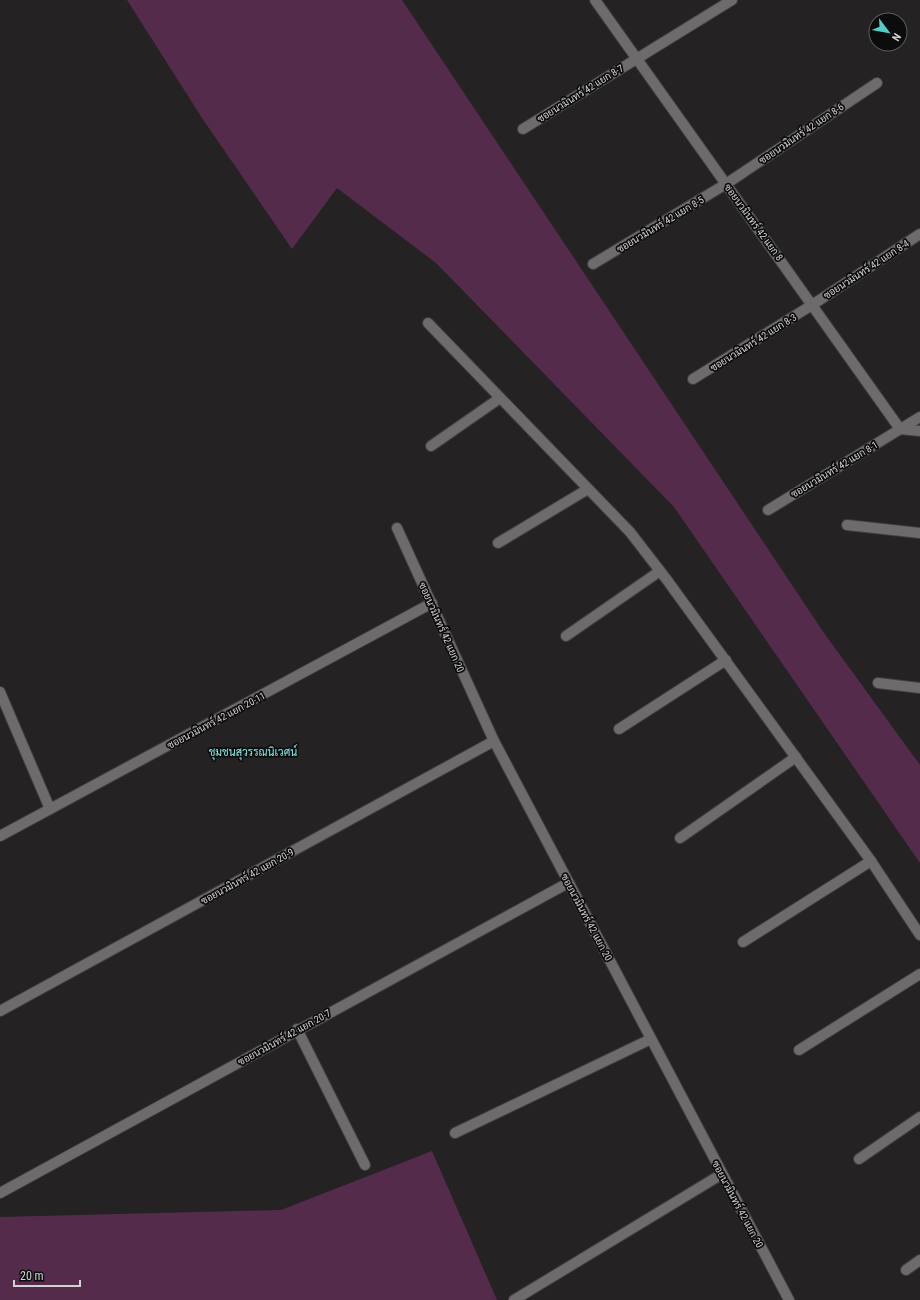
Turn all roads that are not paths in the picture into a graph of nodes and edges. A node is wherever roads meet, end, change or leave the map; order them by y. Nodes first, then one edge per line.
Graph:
1 (595, 0) edge
2 (732, 0) edge
3 (636, 58) junction
4 (876, 83) dead end
5 (523, 129) dead end
6 (726, 184) junction
7 (920, 234) edge
8 (593, 264) dead end
9 (812, 305) junction
10 (428, 323) dead end
11 (693, 379) dead end
12 (500, 398) junction
13 (920, 416) edge
14 (900, 429) junction
15 (920, 431) edge
16 (431, 446) dead end
17 (588, 489) junction
18 (768, 510) dead end
19 (847, 525) dead end
20 (397, 528) dead end
21 (920, 533) edge
22 (498, 543) dead end
23 (660, 571) junction
24 (432, 603) junction
25 (566, 636) dead end
26 (726, 660) junction
27 (878, 683) dead end
28 (920, 688) edge
29 (0, 692) edge
30 (619, 729) dead end
31 (494, 741) junction
32 (796, 757) junction
33 (50, 809) junction
34 (0, 836) edge
35 (680, 838) dead end
36 (871, 861) junction
37 (568, 882) junction
38 (920, 935) edge
39 (743, 942) dead end
40 (920, 974) edge
41 (0, 1011) edge
42 (297, 1030) junction
43 (651, 1039) junction
44 (799, 1050) dead end
45 (920, 1117) edge
46 (455, 1133) dead end
47 (858, 1159) dead end
48 (365, 1165) dead end
49 (722, 1174) junction
50 (0, 1193) edge
51 (920, 1260) edge
52 (906, 1270) dead end
53 (514, 1300) edge
54 (789, 1300) edge

1 - 3 street, ซอยนวมินทร์ 42 แยก 8
2 - 3 street, ซอยนวมินทร์ 42 แยก 8-7
3 - 5 street, ซอยนวมินทร์ 42 แยก 8-7
3 - 6 street, ซอยนวมินทร์ 42 แยก 8
4 - 6 street, ซอยนวมินทร์ 42 แยก 8-6
6 - 8 street, ซอยนวมินทร์ 42 แยก 8-5
6 - 9 street, ซอยนวมินทร์ 42 แยก 8
7 - 9 street, ซอยนวมินทร์ 42 แยก 8-4
9 - 11 street, ซอยนวมินทร์ 42 แยก 8-3
9 - 14 street, ซอยนวมินทร์ 42 แยก 8
10 - 12 street
12 - 16 street
12 - 17 street
13 - 14 street, ซอยนวมินทร์ 42 แยก 8-1
14 - 15 street
14 - 18 street, ซอยนวมินทร์ 42 แยก 8-1
17 - 22 street
17 - 23 street
19 - 21 street
20 - 24 street, ซอยนวมินทร์ 42 แยก 20
23 - 25 street
23 - 26 street
24 - 31 street, ซอยนวมินทร์ 42 แยก 20
24 - 33 street, ซอยนวมินทร์ 42 แยก 20-11
26 - 30 street
26 - 32 street
27 - 28 street
29 - 33 street
31 - 37 street, ซอยนวมินทร์ 42 แยก 20
31 - 41 street, ซอยนวมินทร์ 42 แยก 20-9
32 - 35 street
32 - 36 street
33 - 34 street, ซอยนวมินทร์ 42 แยก 20-11
36 - 38 street
36 - 39 street
37 - 42 street, ซอยนวมินทร์ 42 แยก 20-7
37 - 43 street, ซอยนวมินทร์ 42 แยก 20
40 - 44 street
42 - 48 street
42 - 50 street, ซอยนวมินทร์ 42 แยก 20-7
43 - 46 street
43 - 49 street, ซอยนวมินทร์ 42 แยก 20
45 - 47 street
49 - 53 street
49 - 54 street, ซอยนวมินทร์ 42 แยก 20
51 - 52 street

